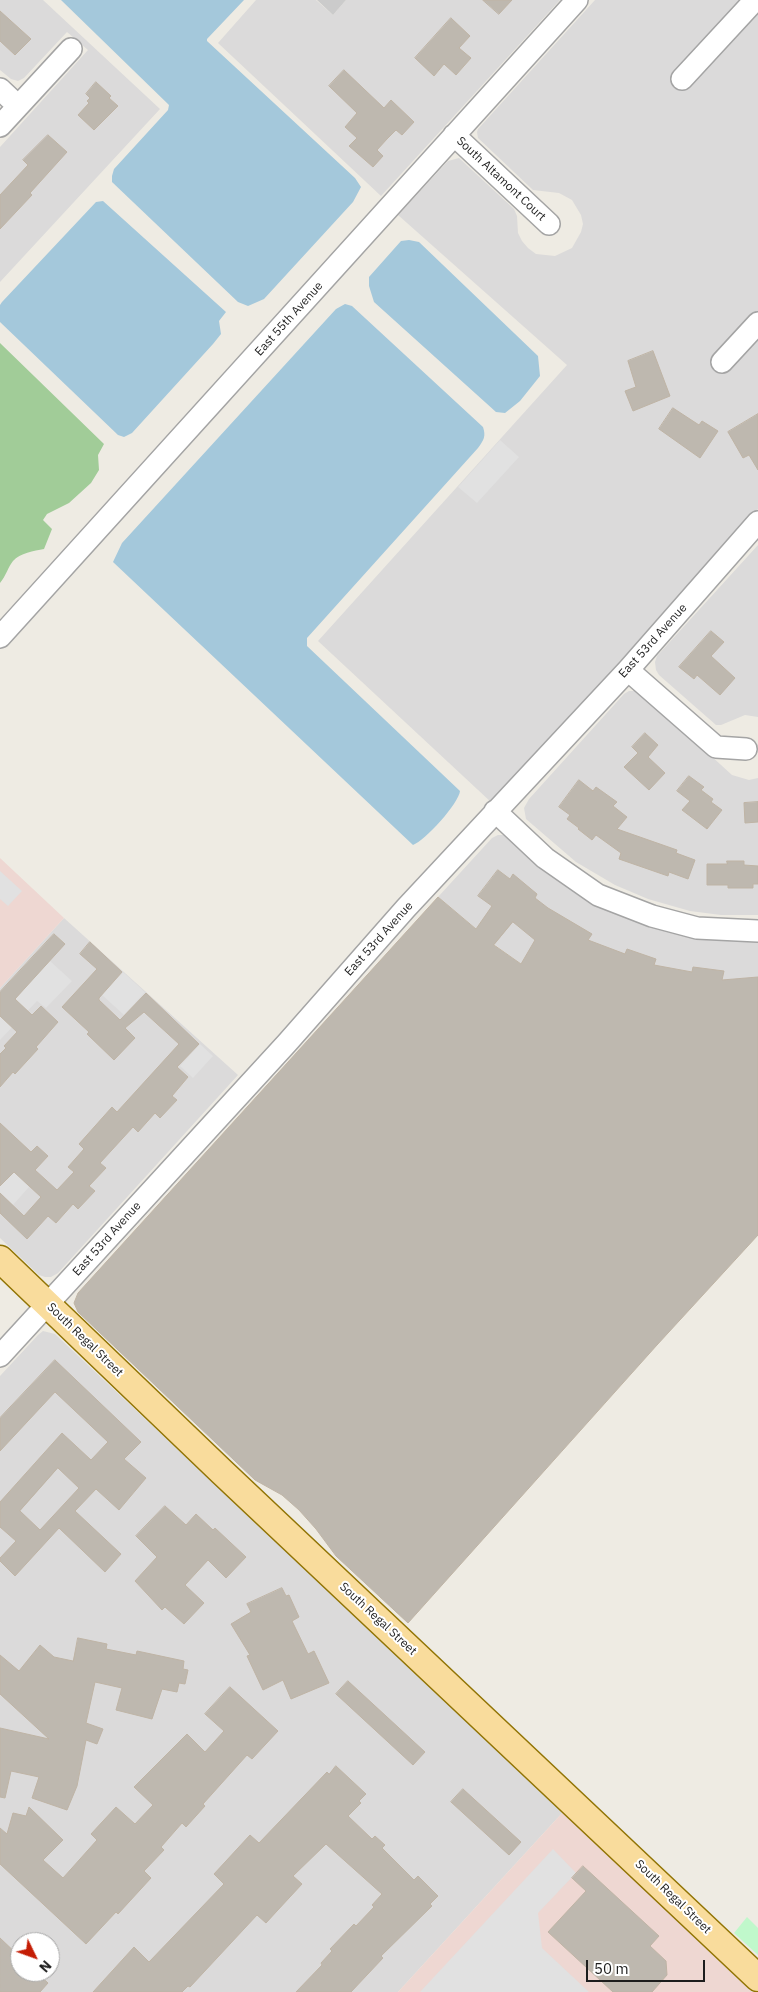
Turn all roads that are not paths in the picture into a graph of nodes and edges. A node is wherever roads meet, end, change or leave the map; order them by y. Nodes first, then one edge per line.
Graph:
1 (577, 0) edge
2 (755, 0) edge
3 (71, 49) dead end
4 (682, 79) dead end
5 (0, 89) edge
6 (18, 106) junction
7 (0, 126) edge
8 (454, 135) junction
9 (549, 224) dead end
10 (758, 323) edge
11 (722, 362) dead end
12 (758, 522) edge
13 (0, 637) edge
14 (628, 670) junction
15 (746, 749) dead end
16 (495, 811) junction
17 (758, 931) edge
18 (0, 1259) edge
19 (48, 1304) junction
20 (0, 1356) edge
21 (758, 1978) edge

1 - 8 street, East 55th Avenue
2 - 4 street
3 - 6 street
5 - 6 street
6 - 7 street
8 - 9 street, South Altamont Court
8 - 13 street, East 55th Avenue
10 - 11 street
12 - 14 street, East 53rd Avenue
14 - 15 street
14 - 16 street, East 53rd Avenue
16 - 17 street
16 - 19 street, East 53rd Avenue
18 - 19 main road, South Regal Street
19 - 20 street, East 53rd Avenue
19 - 21 main road, South Regal Street

